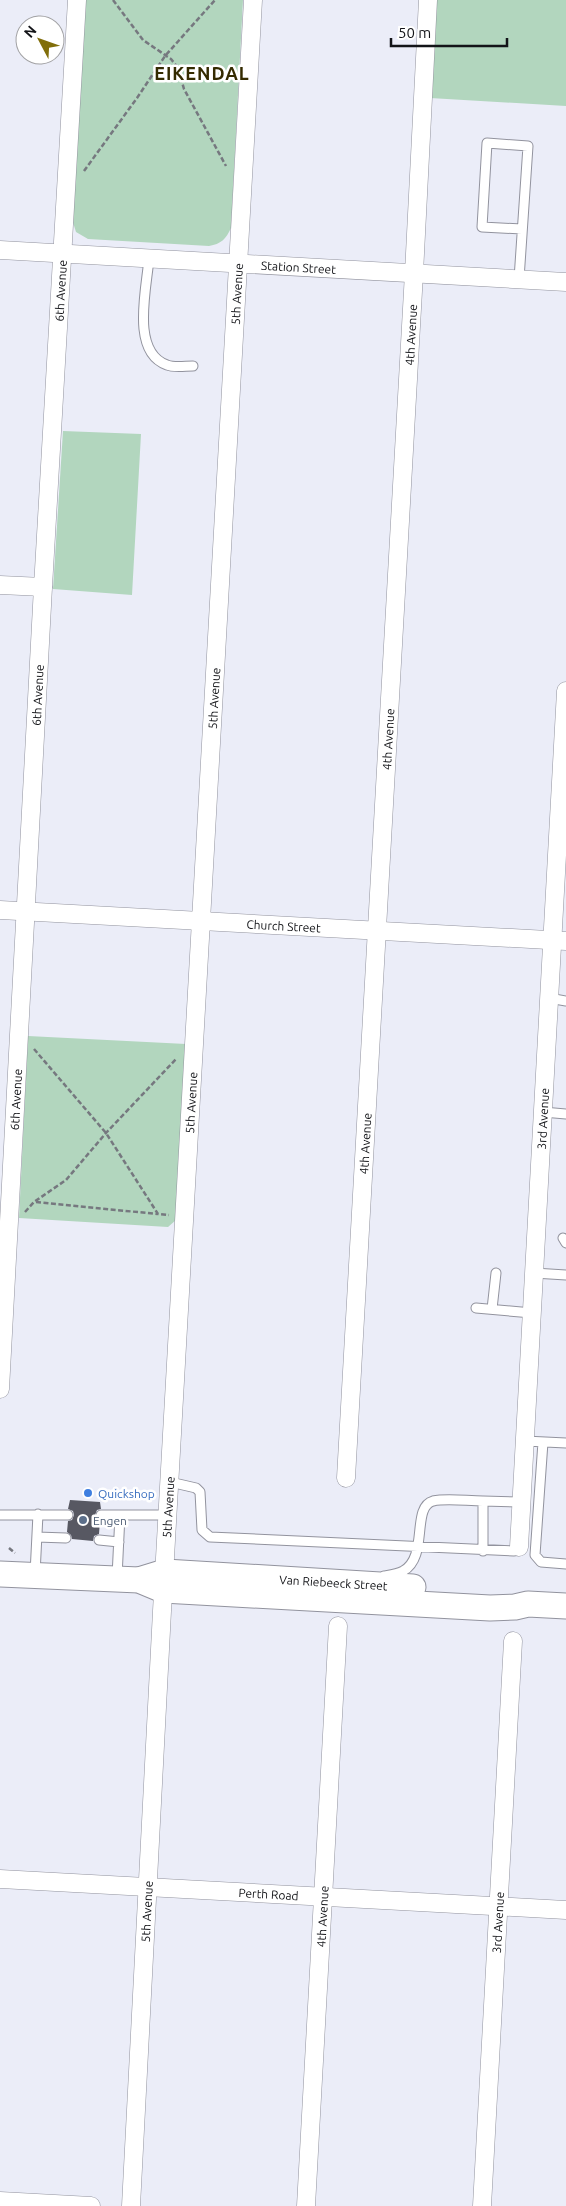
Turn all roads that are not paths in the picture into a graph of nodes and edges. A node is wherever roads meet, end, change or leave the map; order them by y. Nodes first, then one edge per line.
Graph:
1 (77, 0) edge
2 (253, 0) edge
3 (428, 0) edge
4 (522, 229) junction
5 (0, 250) edge
6 (63, 254) junction
7 (149, 258) junction
8 (237, 264) junction
9 (414, 273) junction
10 (519, 279) junction
11 (566, 282) edge
12 (194, 366) dead end
13 (0, 585) edge
14 (42, 587) junction
15 (566, 691) edge
16 (0, 910) edge
17 (26, 912) junction
18 (202, 920) junction
19 (377, 930) junction
20 (559, 941) edge
21 (558, 999) edge
22 (543, 1112) junction
23 (566, 1114) edge
24 (4, 1232) edge
25 (496, 1273) dead end
26 (534, 1273) junction
27 (566, 1275) edge
28 (476, 1308) dead end
29 (492, 1309) junction
30 (532, 1312) junction
31 (0, 1389) edge
32 (525, 1441) junction
33 (543, 1442) junction
34 (566, 1443) edge
35 (346, 1478) dead end
36 (170, 1482) junction
37 (483, 1501) junction
38 (522, 1502) junction
39 (38, 1514) junction
40 (0, 1515) edge
41 (68, 1515) dead end
42 (101, 1515) dead end
43 (120, 1515) junction
44 (168, 1515) junction
45 (37, 1537) junction
46 (66, 1538) dead end
47 (99, 1540) dead end
48 (119, 1542) junction
49 (419, 1546) junction
50 (519, 1547) joint
51 (483, 1551) junction
52 (566, 1564) edge
53 (0, 1574) edge
54 (35, 1574) junction
55 (128, 1580) junction
56 (164, 1581) junction
57 (352, 1583) junction
58 (528, 1604) junction
59 (566, 1606) edge
60 (338, 1626) dead end
61 (513, 1640) dead end
62 (0, 1879) edge
63 (149, 1887) junction
64 (324, 1897) junction
65 (500, 1906) junction
66 (566, 1910) edge
67 (0, 2201) edge
68 (91, 2206) edge
69 (131, 2206) edge
70 (306, 2206) edge
71 (482, 2206) edge

1 - 6 street, 6th Avenue
2 - 8 street, 5th Avenue
3 - 9 street, 4th Avenue
4 - 4 lane
4 - 10 lane
5 - 6 street, Station Street
6 - 7 street, Station Street
6 - 14 street, 6th Avenue
7 - 8 street, Station Street
7 - 12 lane
8 - 9 street, Station Street
8 - 18 street, 5th Avenue
9 - 10 street, Station Street
9 - 19 street, 4th Avenue
10 - 11 street, Station Street
13 - 14 street
14 - 17 street, 6th Avenue
15 - 20 street, 3rd Avenue
16 - 17 street, Church Street
17 - 18 street, Church Street
17 - 24 street, 6th Avenue
18 - 19 street, Church Street
18 - 36 street, 5th Avenue
19 - 20 street, Church Street
19 - 35 street, 4th Avenue
20 - 21 street, 3rd Avenue
21 - 22 street, 3rd Avenue
22 - 23 lane
22 - 26 street, 3rd Avenue
24 - 31 street, 6th Avenue
25 - 29 lane
26 - 27 lane
26 - 30 street, 3rd Avenue
28 - 29 lane
29 - 30 lane
30 - 32 street, 3rd Avenue
32 - 33 lane
32 - 38 street, 3rd Avenue
33 - 34 lane
33 - 52 lane
36 - 44 street, 5th Avenue
36 - 49 lane
37 - 38 lane
37 - 49 lane
37 - 51 lane
38 - 50 street, 3rd Avenue
39 - 40 lane
39 - 41 lane
39 - 45 lane
42 - 43 lane
43 - 44 lane
43 - 48 lane
44 - 56 street, 5th Avenue
45 - 46 lane
45 - 54 lane
47 - 48 lane
48 - 55 lane
49 - 51 lane
49 - 57 lane
50 - 51 lane
53 - 54 main road, Van Riebeeck Street
54 - 55 main road, Van Riebeeck Street
55 - 56 main road, Van Riebeeck Street
56 - 57 main road, Van Riebeeck Street
56 - 58 main road, Van Riebeeck Street
56 - 63 street, 5th Avenue
57 - 58 main road, Van Riebeeck Street
58 - 59 main road, Van Riebeeck Street
60 - 64 street, 4th Avenue
61 - 65 street, 3rd Avenue
62 - 63 street, Perth Road
63 - 64 street, Perth Road
63 - 69 street, 5th Avenue
64 - 65 street, Perth Road
64 - 70 street, 4th Avenue
65 - 66 street, Perth Road
65 - 71 street, 3rd Avenue
67 - 68 street

